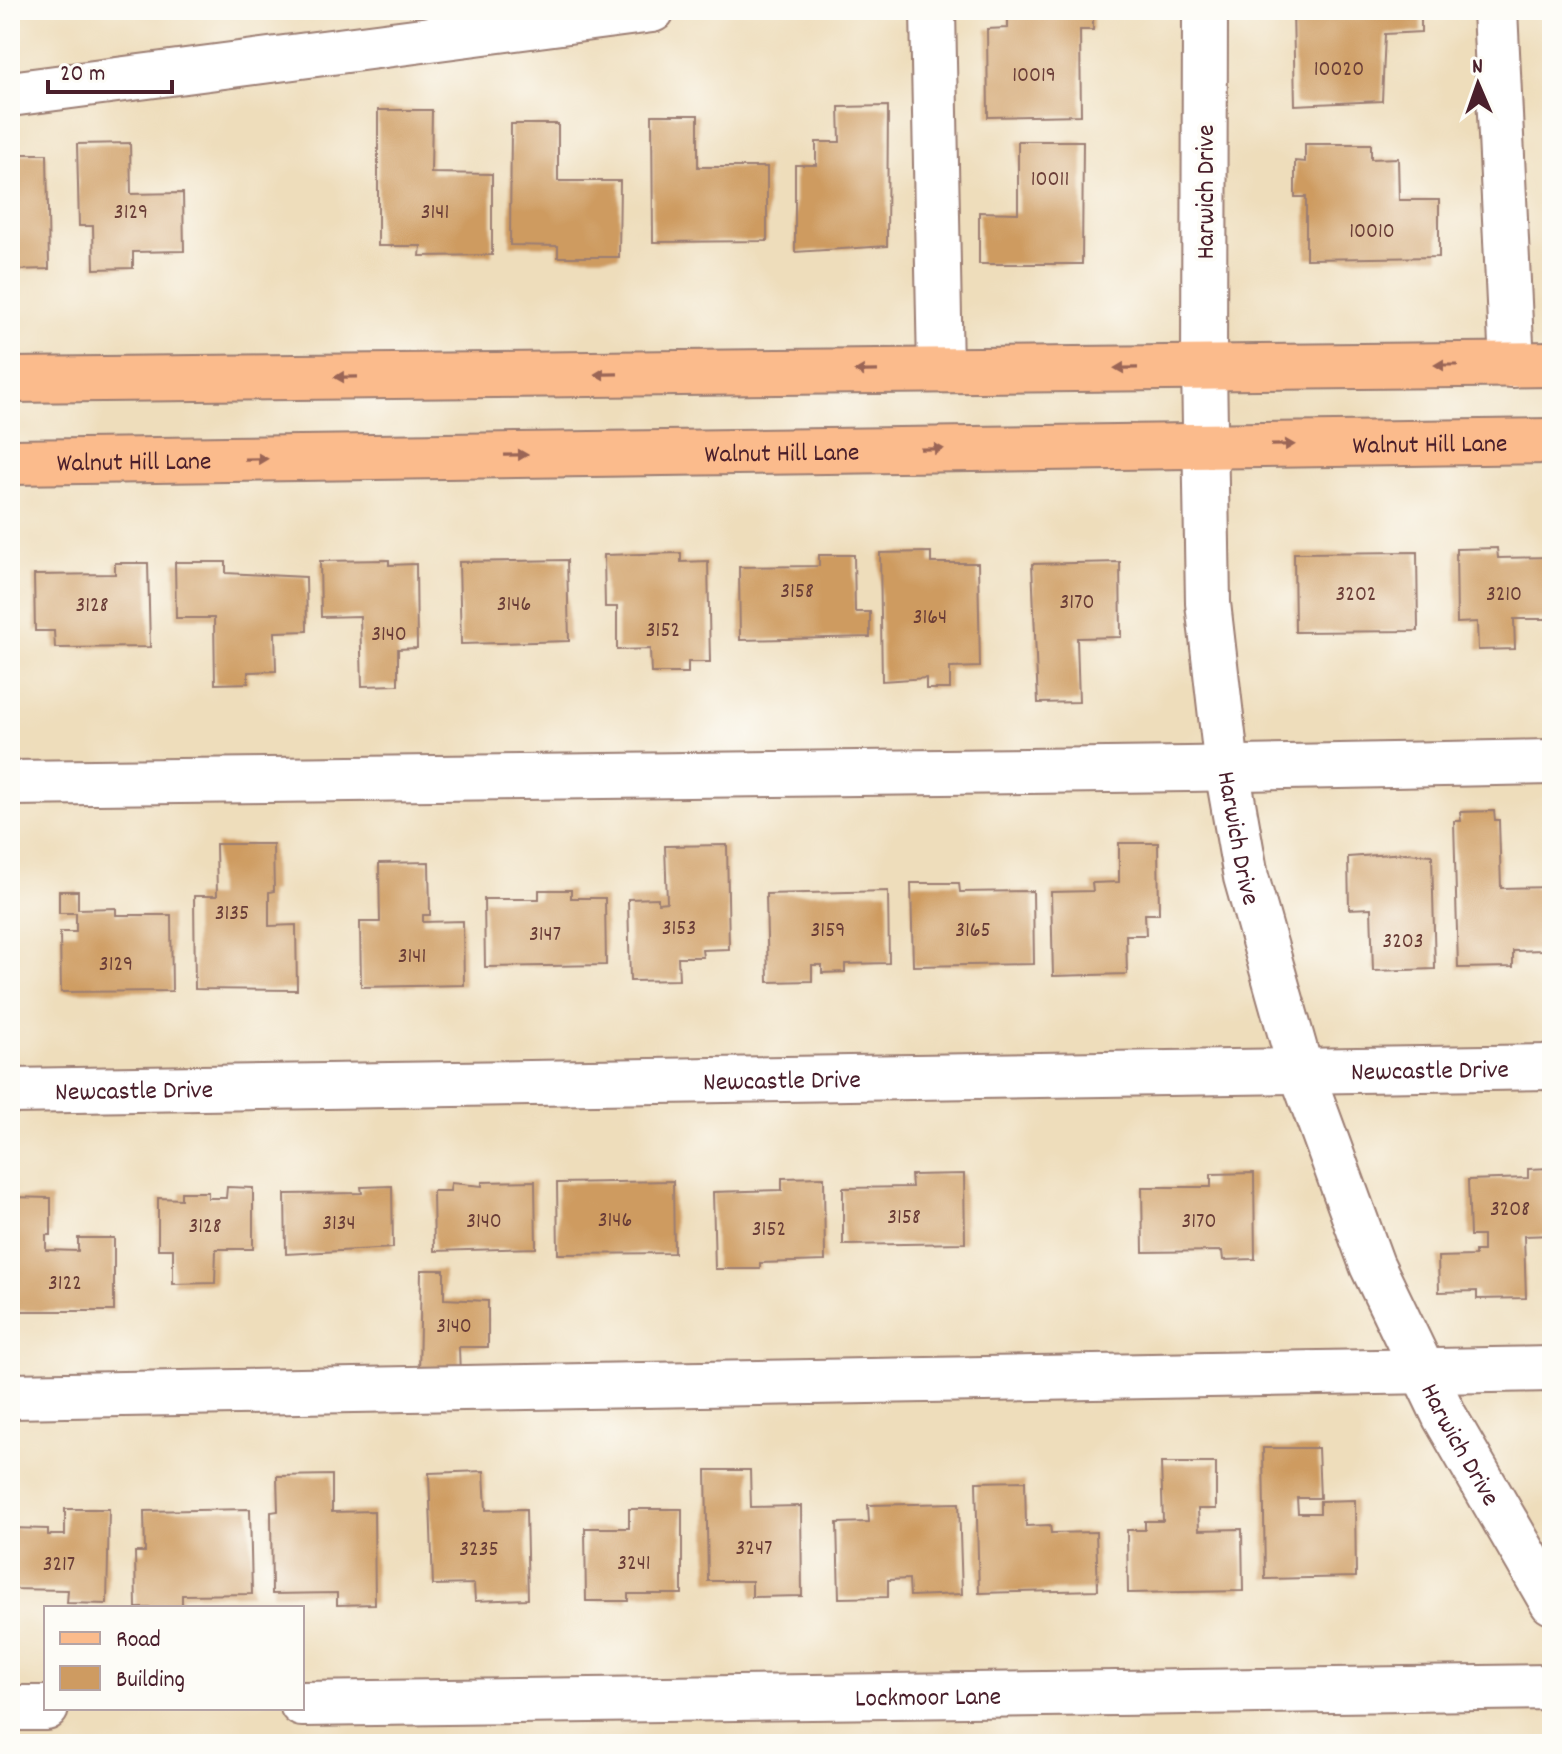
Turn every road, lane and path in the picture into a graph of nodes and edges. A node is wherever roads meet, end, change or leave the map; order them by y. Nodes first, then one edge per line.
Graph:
1 (652, 10) edge
2 (933, 10) edge
3 (1205, 10) edge
4 (1495, 10) edge
5 (10, 94) edge
6 (1532, 364) edge
7 (1204, 367) junction
8 (940, 370) junction
9 (10, 380) edge
10 (1552, 441) edge
11 (1205, 446) junction
12 (10, 462) edge
13 (1552, 762) edge
14 (1227, 769) junction
15 (10, 783) edge
16 (1552, 1067) edge
17 (1301, 1071) junction
18 (10, 1091) edge
19 (1552, 1369) edge
20 (1423, 1370) junction
21 (10, 1396) edge
22 (1552, 1602) edge
23 (1552, 1687) edge
24 (304, 1704) edge
25 (10, 1708) edge
26 (44, 1708) edge

1 - 5 street
2 - 8 street
3 - 7 street, Harwich Drive
4 - 6 street
6 -> 7 main road
7 -> 8 main road
7 - 11 street, Harwich Drive
8 -> 9 main road
11 -> 10 main road, Walnut Hill Lane
12 -> 11 main road, Walnut Hill Lane
11 - 14 street, Harwich Drive
13 - 14 street
14 - 15 street
14 - 17 street, Harwich Drive
16 - 17 street, Newcastle Drive
17 - 18 street, Newcastle Drive
17 - 20 street, Harwich Drive
19 - 20 street
20 - 21 street
20 - 22 street, Harwich Drive
23 - 24 street, Lockmoor Lane
25 - 26 street

